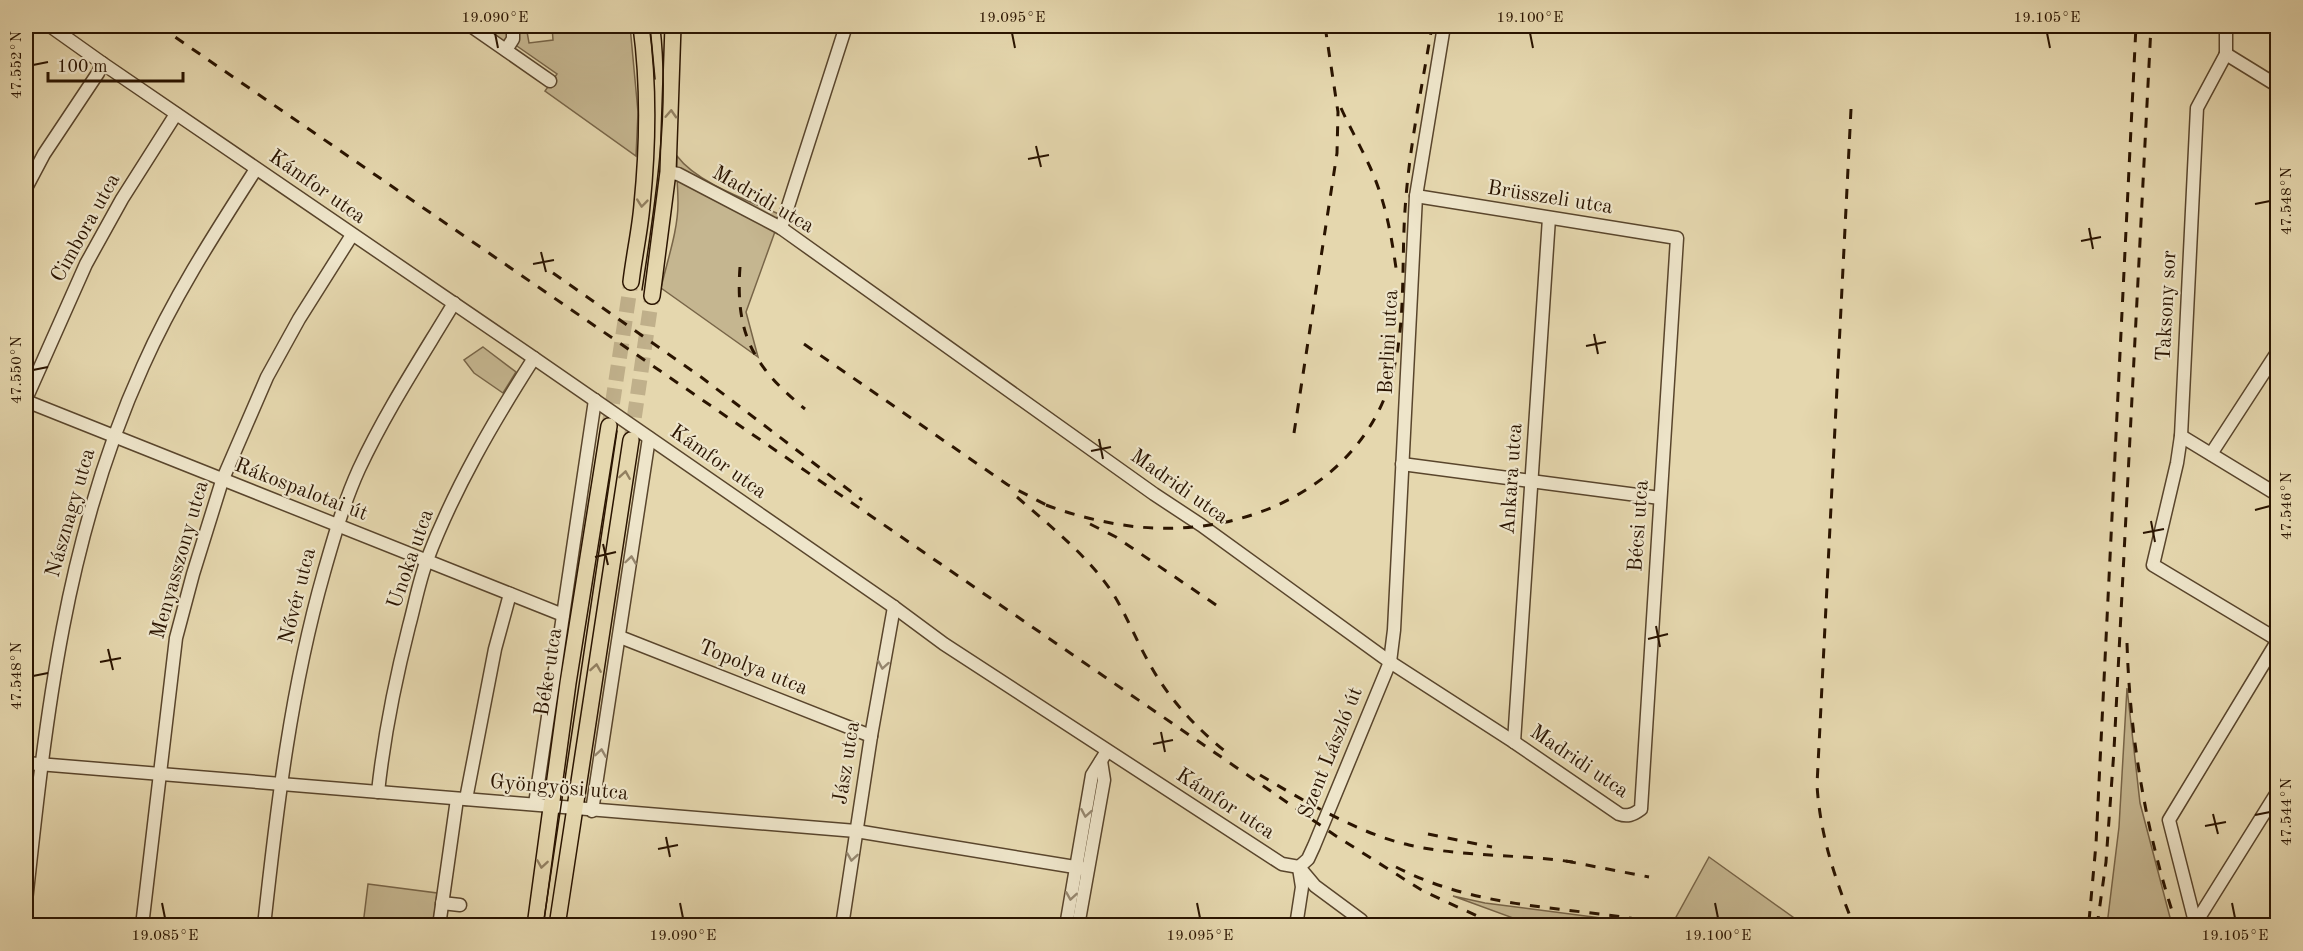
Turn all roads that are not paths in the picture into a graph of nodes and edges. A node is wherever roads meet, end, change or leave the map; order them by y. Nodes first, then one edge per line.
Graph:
1 (50, 26) edge
2 (471, 26) edge
3 (513, 26) edge
4 (641, 26) edge
5 (673, 26) edge
6 (846, 26) edge
7 (1444, 26) edge
8 (2226, 26) edge
9 (506, 50) junction
10 (2226, 54) junction
11 (102, 63) junction
12 (550, 81) dead end
13 (2277, 86) edge
14 (176, 114) junction
15 (256, 169) junction
16 (668, 172) junction
17 (26, 188) edge
18 (1416, 196) junction
19 (1550, 218) junction
20 (781, 228) junction
21 (352, 235) junction
22 (1677, 238) joint
23 (631, 282) tunnel mouth
24 (652, 296) tunnel mouth
25 (454, 303) junction
26 (2277, 351) edge
27 (534, 358) junction
28 (26, 400) edge
29 (595, 400) junction
30 (609, 426) tunnel mouth
31 (2181, 436) junction
32 (114, 437) junction
33 (649, 438) junction
34 (631, 440) tunnel mouth
35 (2211, 454) junction
36 (1402, 464) junction
37 (222, 481) junction
38 (1532, 481) junction
39 (2277, 495) edge
40 (1660, 498) junction
41 (337, 525) junction
42 (427, 561) junction
43 (510, 594) junction
44 (894, 607) junction
45 (563, 615) junction
46 (620, 637) junction
47 (2277, 640) edge
48 (1390, 662) junction
49 (871, 736) junction
50 (1514, 742) junction
51 (1104, 756) junction
52 (26, 764) edge
53 (41, 765) junction
54 (161, 774) junction
55 (280, 785) junction
56 (2277, 791) edge
57 (378, 792) junction
58 (461, 799) junction
59 (535, 804) junction
60 (551, 806) junction
61 (574, 809) junction
62 (592, 811) junction
63 (1636, 813) joint
64 (856, 831) junction
65 (1299, 867) junction
66 (1082, 868) junction
67 (26, 896) edge
68 (26, 901) edge
69 (442, 903) junction
70 (460, 905) dead end
71 (2196, 925) edge
72 (142, 926) edge
73 (264, 926) edge
74 (439, 926) edge
75 (535, 926) edge
76 (557, 926) edge
77 (842, 926) edge
78 (1066, 926) edge
79 (1078, 926) edge
80 (1296, 926) edge
81 (1364, 926) edge

1 - 11 street, Kámfor utca
2 - 9 street
3 - 9 street
4 -> 23 main road
16 -> 5 main road
6 - 20 street
7 - 18 street, Berlini utca
8 - 10 street
9 - 12 street
10 - 13 street
10 - 31 street, Taksony sor
11 - 14 street, Kámfor utca
11 - 17 street
14 - 15 street, Kámfor utca
14 - 28 street, Cimbora utca
15 - 21 street, Kámfor utca
15 - 32 street, Násznagy utca
16 - 20 street, Madridi utca
16 - 24 main road
18 - 19 street, Brüsszeli utca
18 - 36 street, Berlini utca
19 - 22 street, Brüsszeli utca
19 - 38 street, Ankara utca
20 - 48 street, Madridi utca
21 - 25 street, Kámfor utca
21 - 37 street, Menyasszony utca
22 - 40 street, Bécsi utca
25 - 27 street, Kámfor utca
25 - 41 street, Nővér utca
26 - 35 street
27 - 29 street, Kámfor utca
27 - 42 street, Unoka utca
28 - 32 street, Rákospalotai út
29 - 33 street, Kámfor utca
29 - 45 street, Béke utca
30 - 60 main road, Béke utca
31 - 35 street
31 - 47 street, Taksony sor
32 - 37 street, Rákospalotai út
32 - 53 street, Násznagy utca
33 - 44 street, Kámfor utca
46 -> 33 street
61 -> 34 main road
35 - 39 street
36 - 38 street
36 - 48 street, Berlini utca
37 - 41 street, Rákospalotai út
37 - 54 street, Menyasszony utca
38 - 40 street
38 - 50 street, Ankara utca
40 - 63 street, Bécsi utca
41 - 42 street, Rákospalotai út
41 - 55 street, Nővér utca
42 - 43 street, Rákospalotai út
42 - 57 street, Unoka utca
43 - 45 street, Rákospalotai út
43 - 58 street
44 -> 49 street, Jász utca
44 - 51 street, Kámfor utca
45 - 59 street, Béke utca
46 - 49 street, Topolya utca
62 -> 46 street
47 - 71 street
48 - 50 street, Madridi utca
48 - 65 street, Szent László út
49 - 64 street, Jász utca
50 - 63 street, Madridi utca
51 - 65 street, Kámfor utca
51 - 66 street
52 - 53 street, Gyöngyösi utca
53 - 54 street, Gyöngyösi utca
53 - 67 street, Násznagy utca
54 - 55 street, Gyöngyösi utca
54 - 72 street, Menyasszony utca
55 - 57 street, Gyöngyösi utca
55 - 73 street, Nővér utca
56 - 71 street
57 - 58 street, Gyöngyösi utca
58 - 59 street, Gyöngyösi utca
58 - 69 street
59 - 60 street, Gyöngyösi utca
60 - 61 street, Gyöngyösi utca
60 -> 75 main road, Béke utca
61 - 62 street, Gyöngyösi utca
61 - 76 main road
62 - 64 street, Gyöngyösi utca
64 - 66 street, Gyöngyösi utca
64 -> 77 street, Jász utca
65 - 80 street
65 - 81 street, Kámfor utca
66 -> 78 street
66 - 79 street
67 - 68 street, Násznagy utca
69 - 70 street
69 - 74 street

